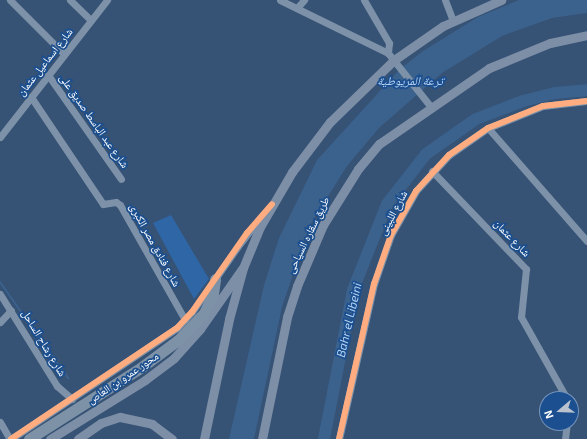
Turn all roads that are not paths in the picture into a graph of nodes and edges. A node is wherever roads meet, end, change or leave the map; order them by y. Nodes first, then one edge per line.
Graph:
1 (10, 0) edge
2 (70, 0) edge
3 (107, 0) edge
4 (280, 0) edge
5 (304, 0) edge
6 (364, 0) edge
7 (445, 0) edge
8 (501, 0) edge
9 (297, 8) junction
10 (91, 20) junction
11 (453, 21) junction
12 (587, 35) edge
13 (64, 54) junction
14 (394, 60) junction
15 (48, 75) junction
16 (31, 97) junction
17 (587, 101) edge
18 (429, 104) junction
19 (488, 128) junction
20 (0, 137) edge
21 (432, 171) junction
22 (121, 179) dead end
23 (272, 204) junction
24 (587, 242) edge
25 (243, 268) junction
26 (215, 279) junction
27 (0, 294) edge
28 (11, 310) junction
29 (185, 320) junction
30 (0, 322) edge
31 (563, 391) edge
32 (72, 399) junction
33 (0, 422) edge
34 (10, 439) edge
35 (29, 439) edge
36 (50, 439) edge
37 (78, 439) edge
38 (172, 439) edge
39 (204, 439) edge
40 (262, 439) edge
41 (339, 439) edge

1 - 13 street
2 - 10 street
3 - 10 street, شارع اسماعيل عثمان
4 - 9 street
5 - 9 street
6 - 14 street
7 - 11 street
8 - 11 main road
9 - 14 street
10 - 13 street, شارع اسماعيل عثمان
11 - 14 main road
12 - 18 main road, طريق سقاره السياحى
13 - 15 street, شارع اسماعيل عثمان
14 - 18 street
14 - 23 main road
15 - 16 street, شارع اسماعيل عثمان
15 - 22 street, شارع عبد الباسط صديق على
16 - 20 street, شارع اسماعيل عثمان
16 - 29 street, شارع فنادق مصر الكبرى
17 - 19 street, شارع اللبينى
18 - 40 main road, طريق سقاره السياحى
19 - 21 street, شارع اللبينى
19 - 24 street
21 - 31 street, شارع عثمان
21 - 41 street, شارع اللبينى
23 - 25 main road
23 - 26 street
25 - 36 main road, محور عمرو بن العاص
25 - 39 main road
26 - 29 street
26 - 35 highway
27 - 28 street, شارع رشاح الساحل
28 - 30 street
28 - 32 street, شارع رشاح الساحل
29 - 32 street
32 - 34 street
33 - 34 street
37 - 38 main road

